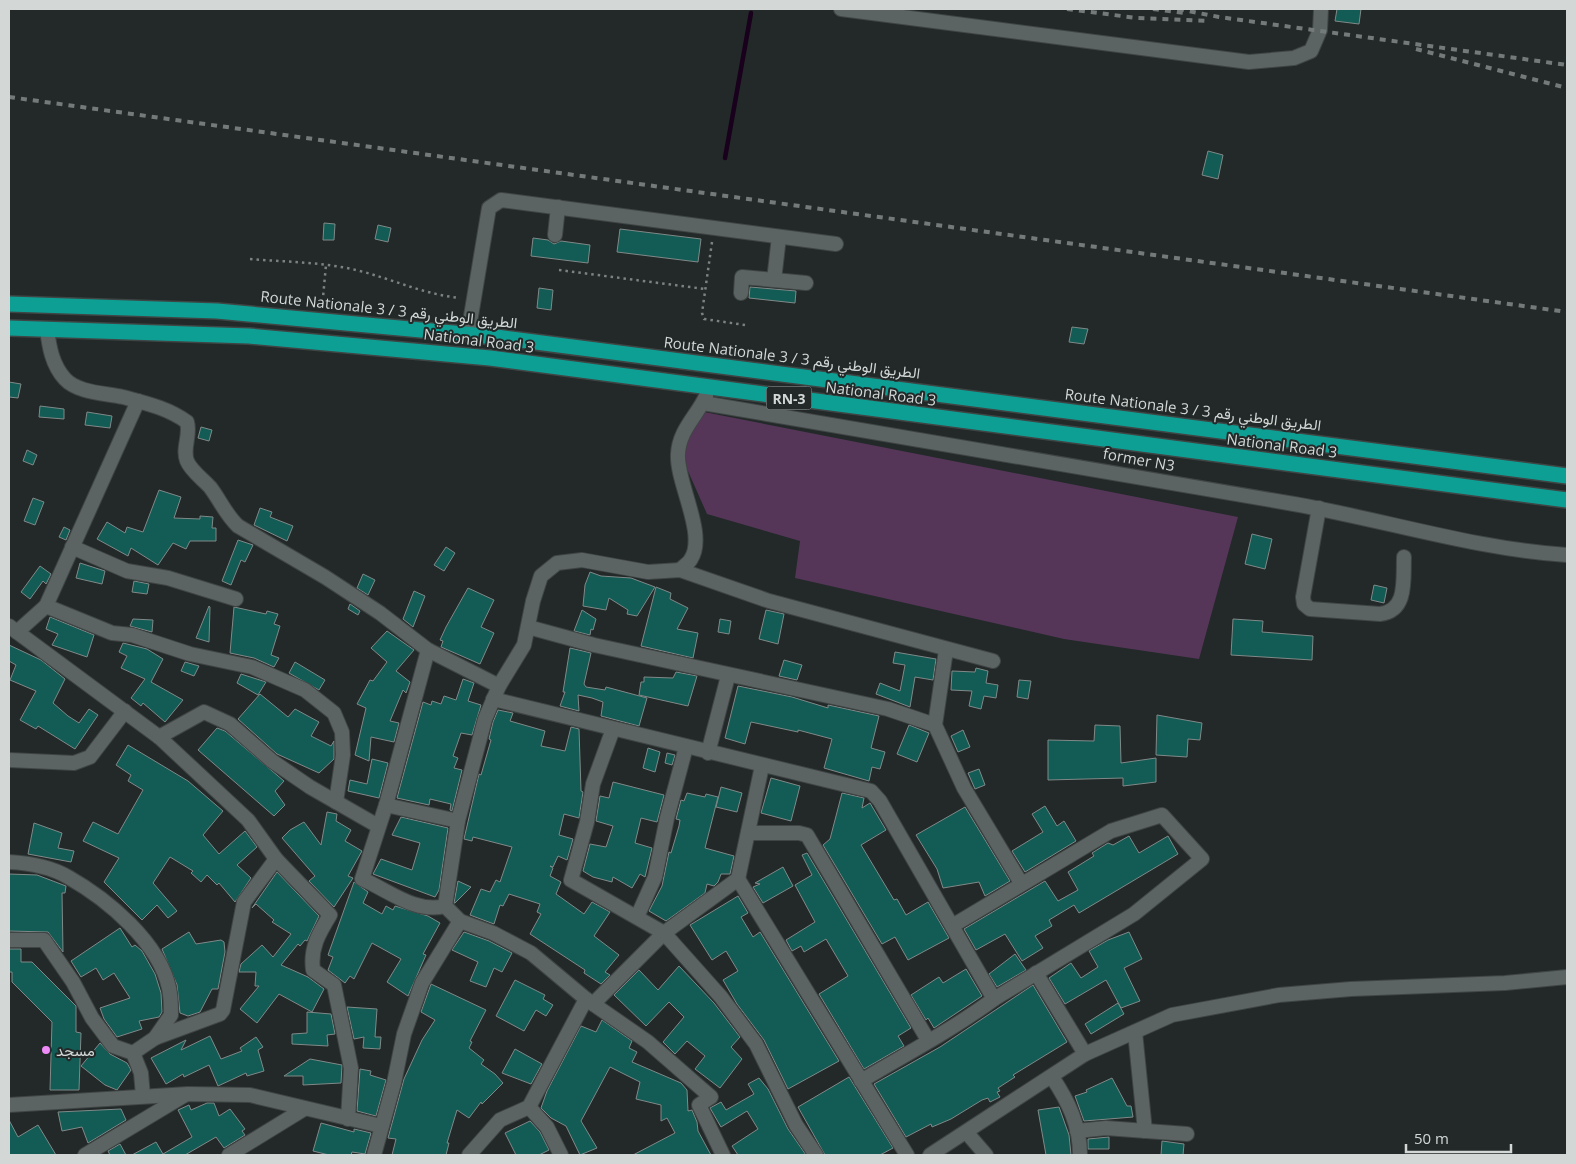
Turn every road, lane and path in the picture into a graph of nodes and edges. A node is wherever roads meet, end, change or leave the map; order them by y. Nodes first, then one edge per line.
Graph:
1 (841, 9) edge
2 (1321, 9) edge
3 (558, 207) junction
4 (555, 235) dead end
5 (779, 237) junction
6 (713, 238) dead end
7 (836, 244) dead end
8 (250, 259) dead end
9 (326, 264) junction
10 (559, 270) dead end
11 (774, 280) junction
12 (806, 284) dead end
13 (705, 290) junction
14 (741, 293) dead end
15 (474, 300) junction
16 (9, 304) edge
17 (321, 319) junction
18 (745, 325) dead end
19 (9, 328) edge
20 (47, 329) junction
21 (468, 334) junction
22 (798, 375) junction
23 (710, 388) junction
24 (794, 399) junction
25 (138, 401) junction
26 (703, 403) junction
27 (1567, 476) edge
28 (1567, 500) edge
29 (1319, 508) junction
30 (72, 547) junction
31 (1567, 555) edge
32 (1404, 557) dead end
33 (680, 570) junction
34 (236, 599) dead end
35 (46, 606) junction
36 (528, 627) junction
37 (13, 629) edge
38 (428, 650) junction
39 (946, 650) junction
40 (993, 661) dead end
41 (728, 676) junction
42 (496, 693) junction
43 (125, 710) junction
44 (935, 725) junction
45 (613, 729) junction
46 (159, 737) junction
47 (686, 747) junction
48 (708, 753) junction
49 (9, 760) edge
50 (762, 766) junction
51 (336, 802) junction
52 (386, 805) junction
53 (458, 821) junction
54 (378, 826) junction
55 (748, 833) junction
56 (276, 859) junction
57 (9, 862) edge
58 (738, 879) junction
59 (1021, 883) junction
60 (445, 906) junction
61 (637, 917) junction
62 (460, 921) junction
63 (952, 926) junction
64 (664, 933) junction
65 (9, 940) edge
66 (1036, 973) junction
67 (1567, 977) edge
68 (994, 999) junction
69 (589, 1002) junction
70 (1135, 1032) junction
71 (155, 1038) junction
72 (928, 1040) junction
73 (133, 1053) junction
74 (1085, 1054) junction
75 (1052, 1077) junction
76 (861, 1081) junction
77 (188, 1094) junction
78 (142, 1096) junction
79 (9, 1105) edge
80 (529, 1107) junction
81 (304, 1109) junction
82 (348, 1119) junction
83 (380, 1126) junction
84 (1077, 1131) junction
85 (1145, 1131) junction
86 (967, 1133) junction
87 (1188, 1134) dead end
88 (953, 1148) edge
89 (85, 1155) edge
90 (229, 1155) edge
91 (374, 1155) edge
92 (470, 1155) edge
93 (561, 1155) edge
94 (723, 1155) edge
95 (816, 1155) edge
96 (907, 1155) edge
97 (930, 1155) edge
98 (986, 1155) edge
99 (1080, 1155) edge

1 - 2 street
3 - 4 street
3 - 5 street
3 - 15 street
5 - 7 street
5 - 11 street
6 - 13 path
8 - 9 path
9 - 15 path
9 - 17 path
10 - 13 path
11 - 12 street
11 - 14 street
13 - 18 path
15 - 21 street
16 - 17 highway, Route Nationale 3 / الطريق الوطني رقم 3 / RN-3
17 - 21 highway, Route Nationale 3 / الطريق الوطني رقم 3 / RN-3
19 - 20 highway, National Road 3 / RN-3
20 - 23 highway, National Road 3 / RN-3
20 - 25 street
21 - 22 highway, Route Nationale 3 / الطريق الوطني رقم 3 / RN-3
22 - 24 highway
22 - 27 highway, Route Nationale 3 / الطريق الوطني رقم 3 / RN-3
23 - 24 highway, National Road 3 / RN-3
23 - 26 street
24 - 28 highway, National Road 3 / RN-3
25 - 30 street
25 - 38 street
26 - 29 street, former N3
26 - 33 street
29 - 31 street, former N3
29 - 32 street
30 - 34 street
30 - 35 street
33 - 36 street
33 - 39 street
35 - 37 street
35 - 51 street
36 - 41 street
36 - 42 street
37 - 43 street
38 - 42 street
38 - 52 street
39 - 40 street
39 - 44 street
41 - 44 street
41 - 48 street
42 - 45 street
42 - 53 street
43 - 46 street
43 - 49 street
44 - 59 street
45 - 47 street
45 - 61 street
46 - 51 street
46 - 56 street
47 - 48 street
47 - 61 street
48 - 50 street
50 - 55 street
50 - 63 street
51 - 54 street
52 - 53 street
52 - 54 street
53 - 60 street
54 - 60 street
55 - 58 street
55 - 72 street
56 - 71 street
56 - 82 street
57 - 71 street
58 - 64 street
58 - 76 street
59 - 63 street
59 - 66 street
60 - 62 street
61 - 64 street
62 - 69 street
62 - 83 street
63 - 68 street
64 - 69 street
64 - 95 street
65 - 73 street
66 - 68 street
66 - 74 street
67 - 70 street
68 - 72 street
69 - 80 street
69 - 94 street
70 - 74 street
70 - 85 street
71 - 73 street
72 - 76 street
73 - 78 street
74 - 75 street
75 - 84 street
75 - 86 street
76 - 96 street
77 - 78 street
77 - 81 street
77 - 89 street
78 - 79 street
80 - 92 street
80 - 93 street
81 - 82 street
81 - 90 street
82 - 83 street
83 - 91 street
84 - 85 street
84 - 99 street
85 - 87 street
86 - 88 street
86 - 98 street
88 - 97 street

